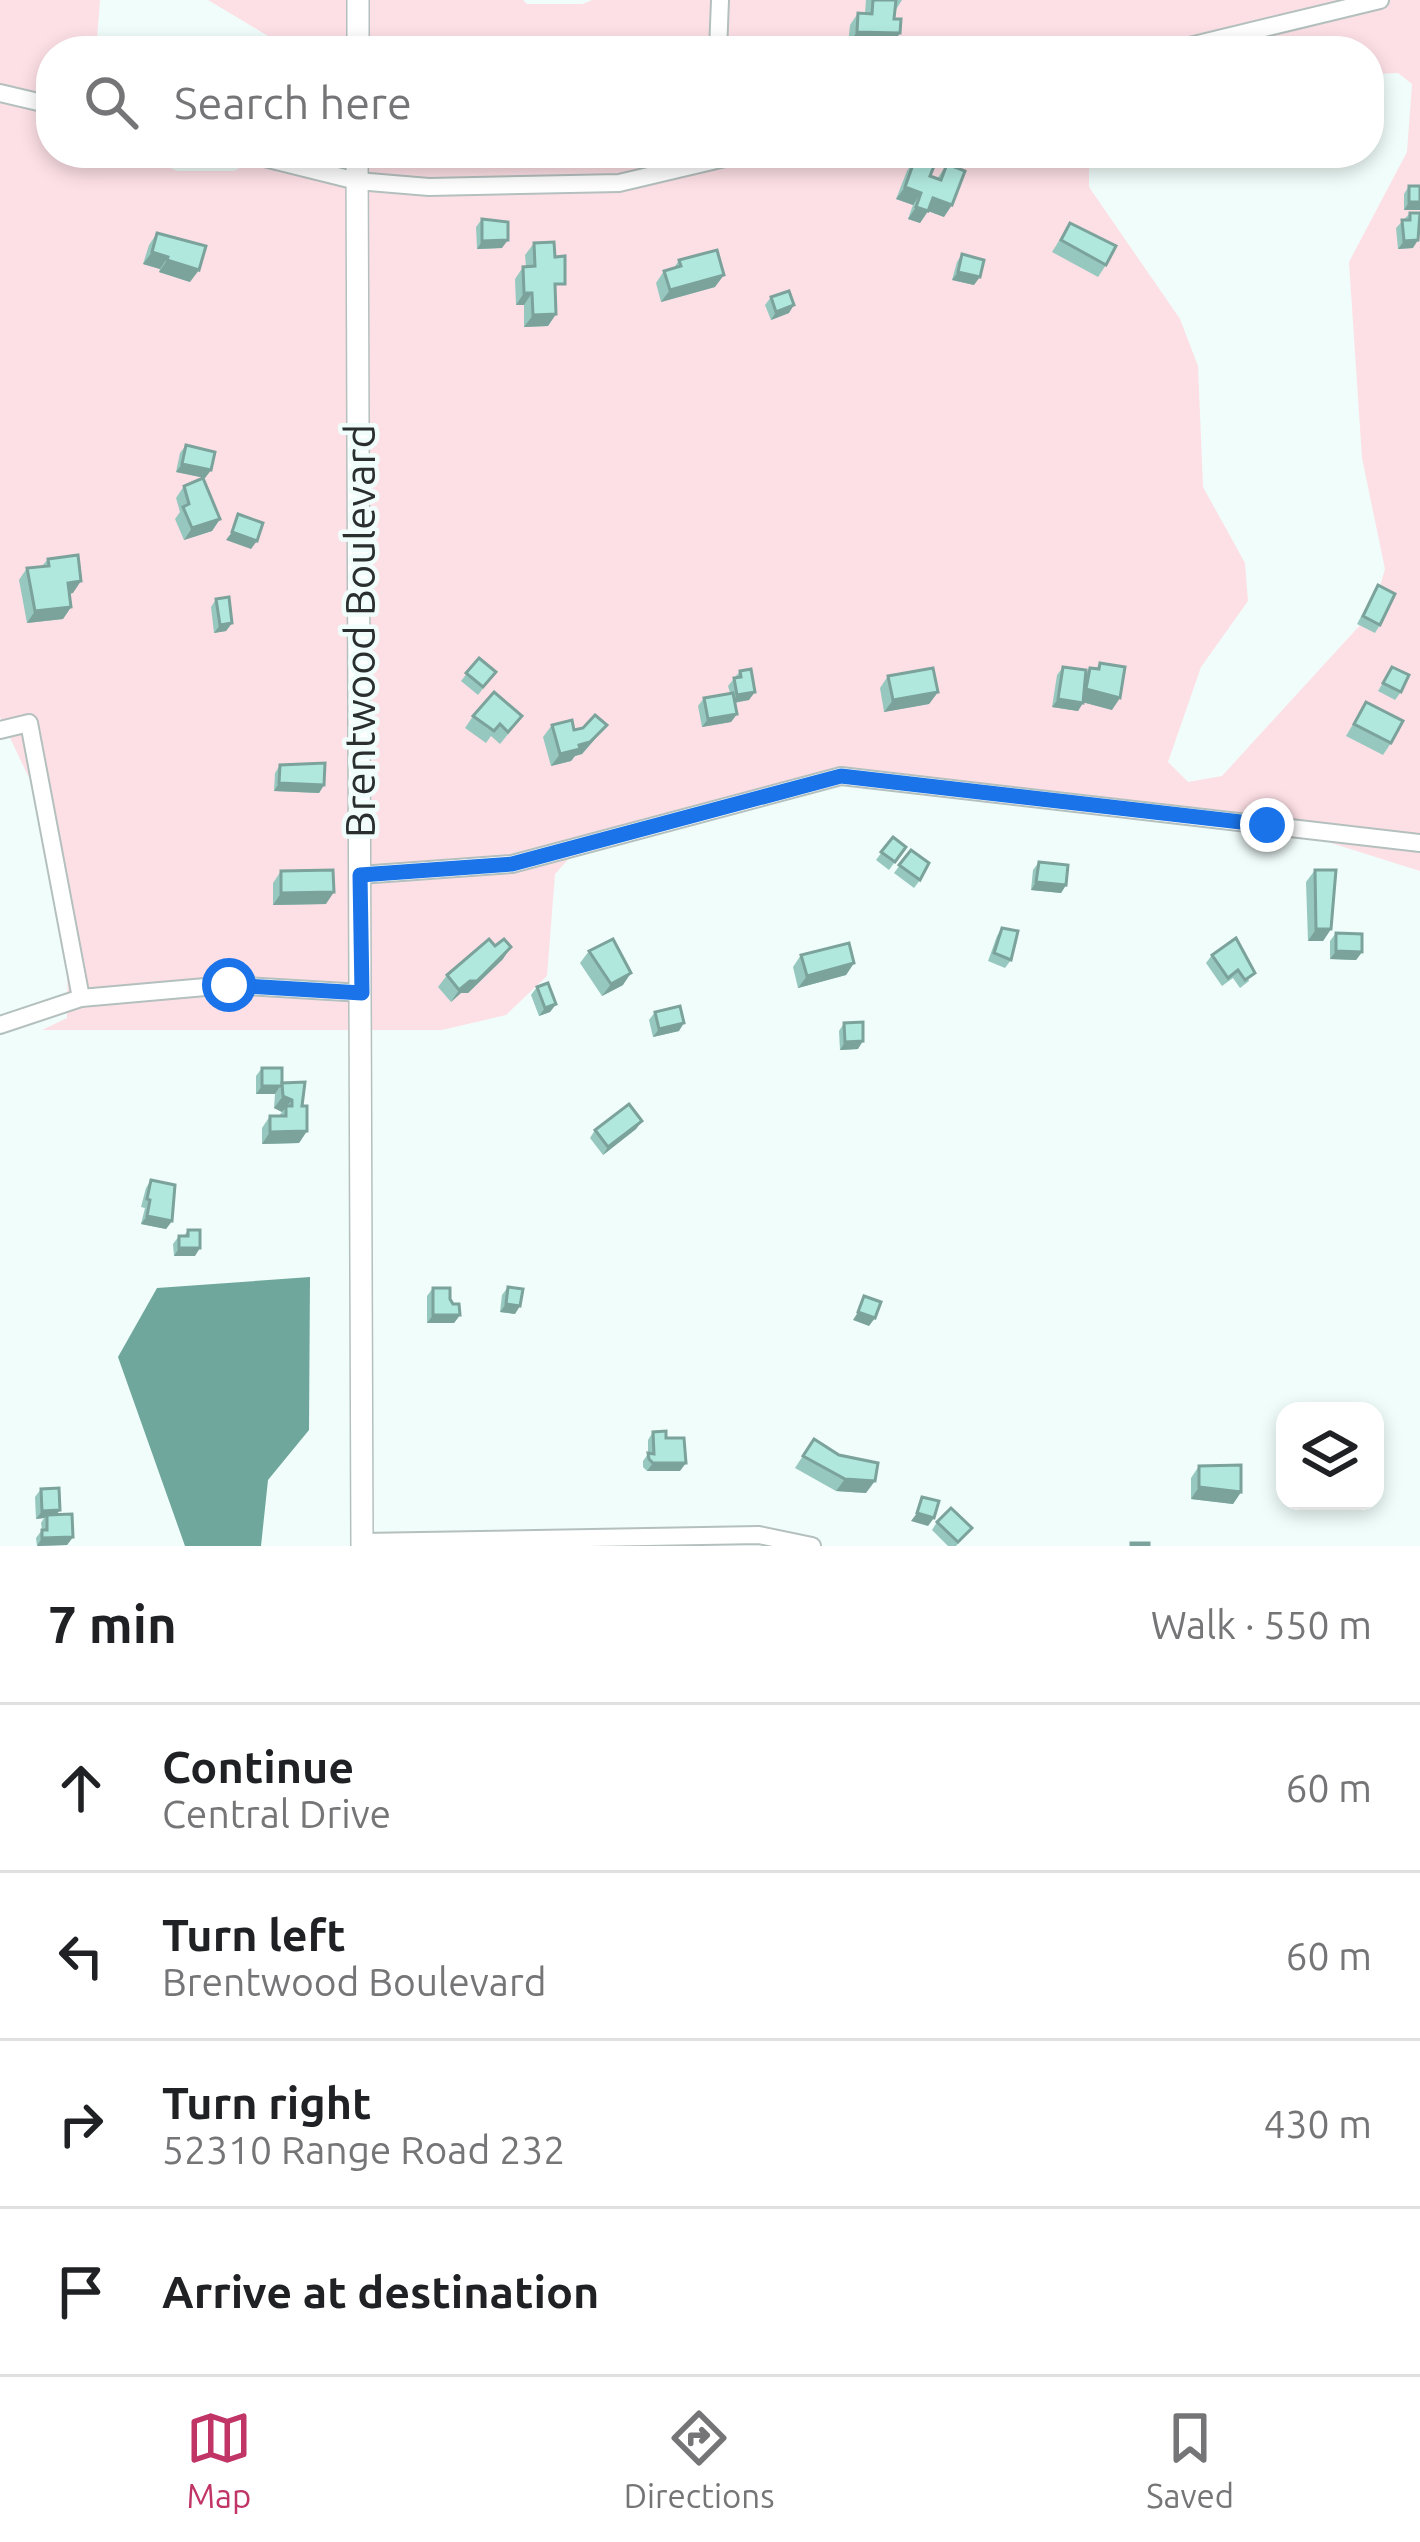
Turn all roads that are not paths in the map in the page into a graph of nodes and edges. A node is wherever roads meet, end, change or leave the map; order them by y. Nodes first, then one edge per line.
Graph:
1 (358, 0) edge
2 (720, 0) edge
3 (1380, 0) edge
4 (358, 36) edge
5 (719, 36) edge
6 (1230, 36) edge
7 (0, 93) edge
8 (36, 101) edge
9 (305, 168) edge
10 (357, 168) edge
11 (674, 168) edge
12 (357, 181) junction
13 (0, 730) edge
14 (1420, 843) edge
15 (360, 875) junction
16 (362, 993) junction
17 (81, 998) junction
18 (0, 1025) edge
19 (362, 1544) edge
20 (812, 1546) edge

1 - 4 street
2 - 5 street
3 - 6 street
7 - 8 street
9 - 12 street
10 - 12 street, Brentwood Boulevard
11 - 12 street
12 - 15 street, Brentwood Boulevard
13 - 17 street
14 - 15 street
15 - 16 street, Brentwood Boulevard
16 - 17 street
16 - 19 street, Brentwood Boulevard
17 - 18 street
19 - 20 street

